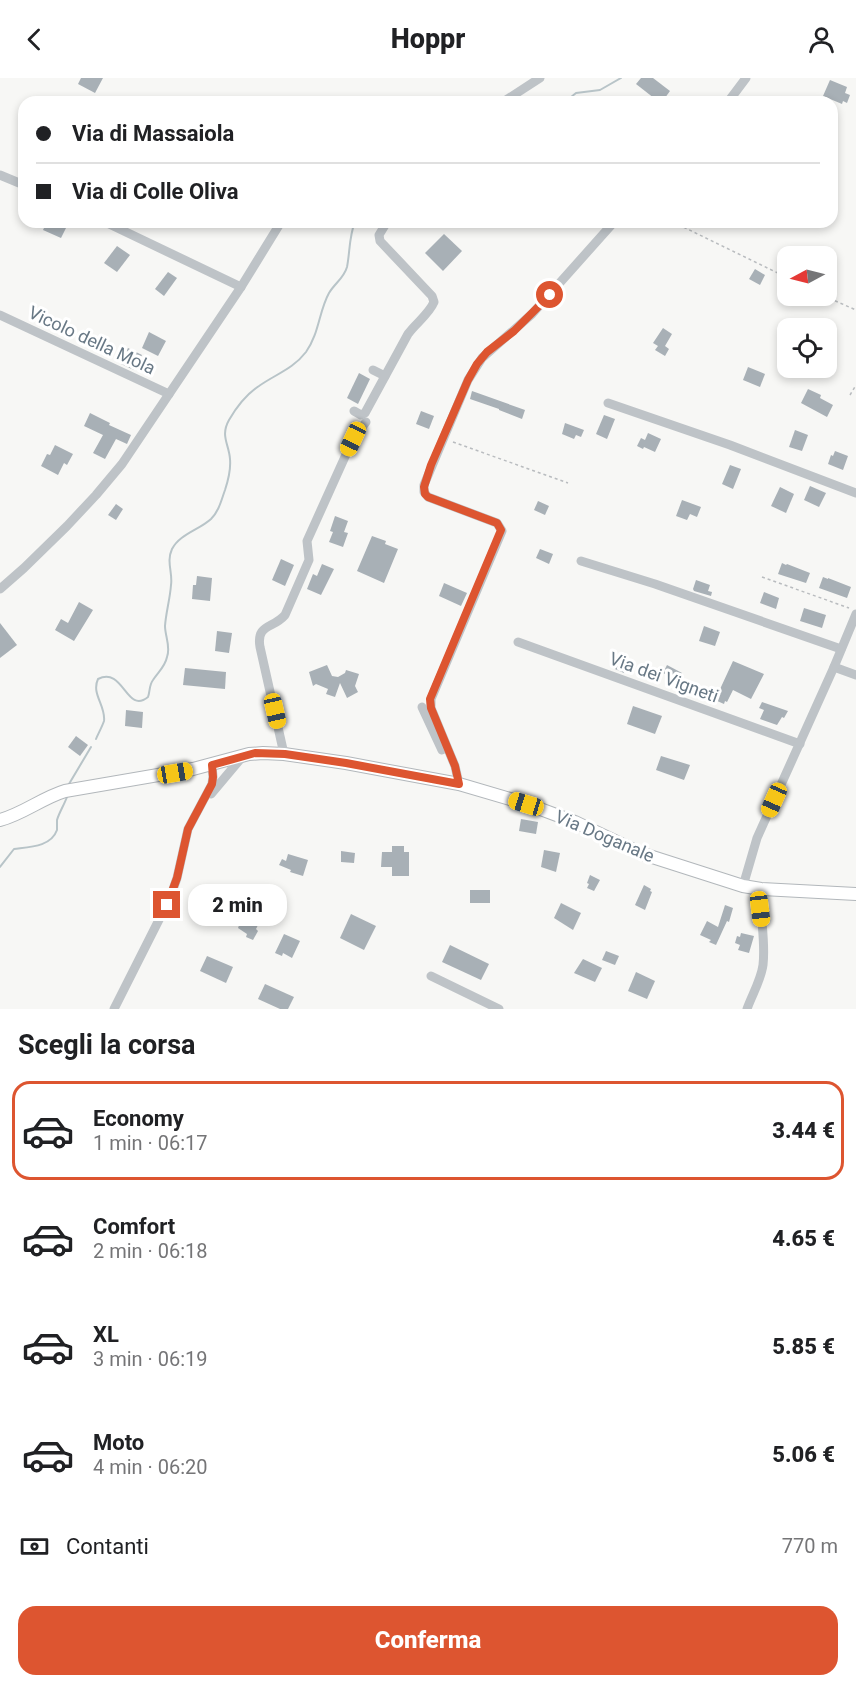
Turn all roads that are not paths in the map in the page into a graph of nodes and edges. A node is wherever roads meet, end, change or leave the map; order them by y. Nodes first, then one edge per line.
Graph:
1 (540, 78) edge
2 (746, 78) edge
3 (512, 96) edge
4 (732, 96) edge
5 (0, 175) edge
6 (18, 183) edge
7 (118, 228) edge
8 (278, 228) edge
9 (383, 228) edge
10 (609, 228) edge
11 (241, 287) junction
12 (0, 315) edge
13 (373, 370) dead end
14 (385, 376) junction
15 (169, 394) junction
16 (608, 403) dead end
17 (354, 411) dead end
18 (366, 422) dead end
19 (856, 493) edge
20 (581, 561) dead end
21 (0, 589) edge
22 (856, 614) edge
23 (518, 642) dead end
24 (842, 649) junction
25 (834, 667) junction
26 (856, 675) edge
27 (422, 707) dead end
28 (800, 744) junction
29 (285, 754) junction
30 (243, 756) junction
31 (212, 765) junction
32 (455, 784) junction
33 (202, 805) junction
34 (0, 820) edge
35 (743, 886) junction
36 (761, 889) junction
37 (856, 894) edge
38 (431, 976) dead end
39 (114, 1009) edge
40 (499, 1009) edge
41 (747, 1009) edge

1 - 3 street
2 - 4 street
5 - 6 street
7 - 11 street
8 - 11 street, Vicolo della Mola
9 - 14 street
10 - 32 street
11 - 15 street, Vicolo della Mola
12 - 15 street, Vicolo della Mola
13 - 14 street
14 - 17 street
15 - 21 street, Vicolo della Mola
16 - 19 street
18 - 29 street
20 - 24 street
22 - 24 street
23 - 28 street, Via dei Vigneti
24 - 25 street
25 - 26 street
25 - 28 street
27 - 32 street
28 - 35 street
29 - 30 main road, Via Doganale
29 - 32 main road, Via Doganale
30 - 31 main road, Via Doganale
30 - 33 street
31 - 33 street
31 - 34 main road, Via Doganale
32 - 35 main road, Via Doganale
33 - 39 street
35 - 36 main road, Via Doganale
36 - 37 main road, Via Doganale
36 - 41 street
38 - 40 street

